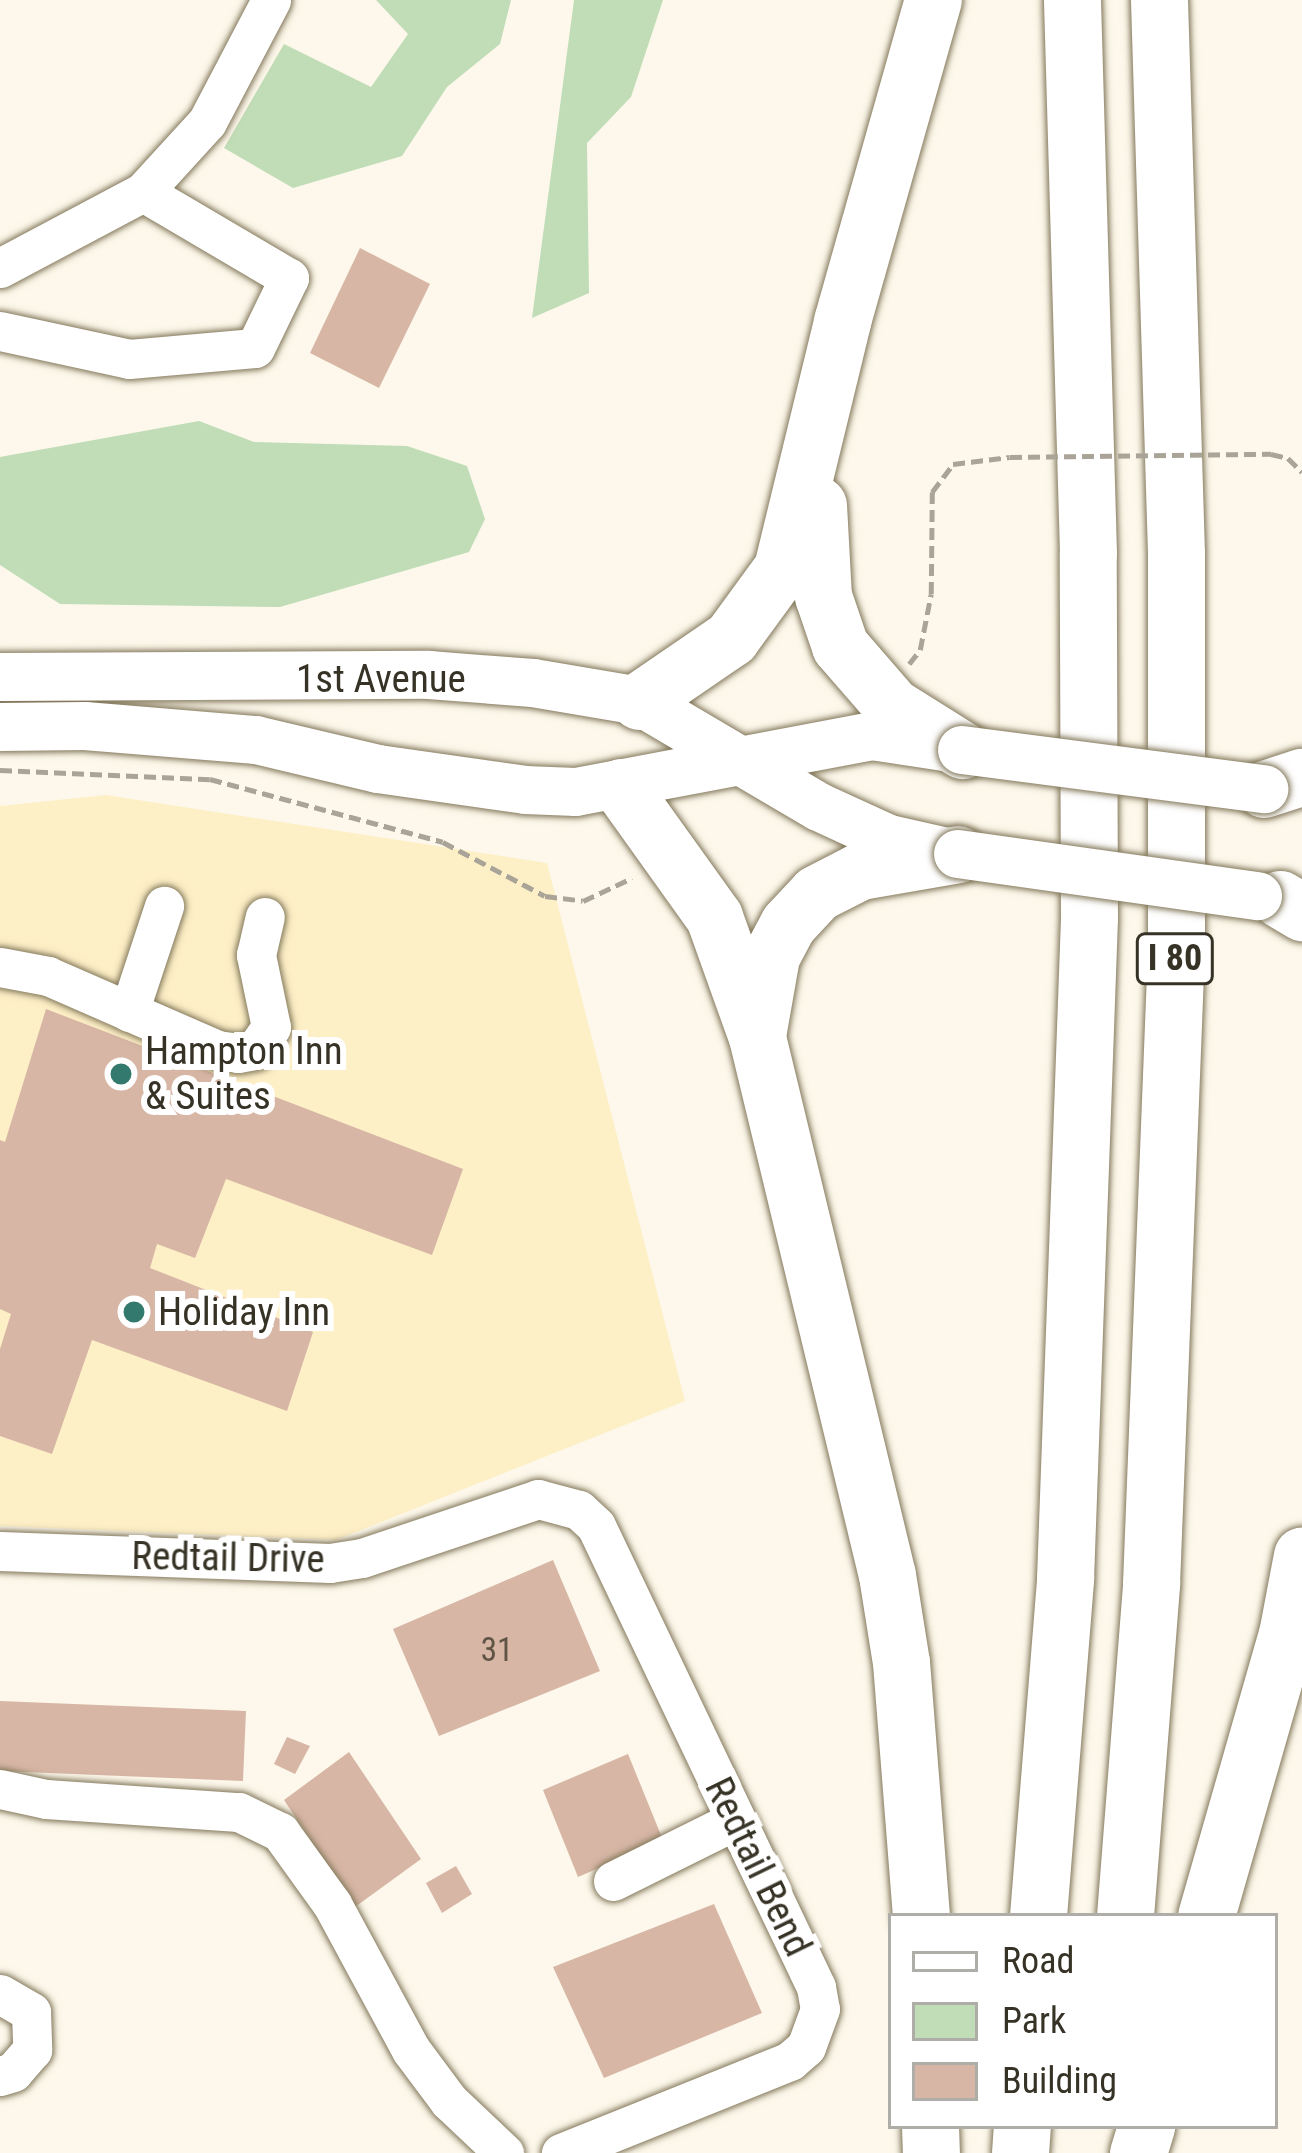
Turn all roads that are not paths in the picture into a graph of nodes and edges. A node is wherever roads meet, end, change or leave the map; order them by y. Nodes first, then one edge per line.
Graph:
1 (271, 0) edge
2 (933, 0) edge
3 (1072, 0) edge
4 (1160, 0) edge
5 (143, 192) junction
6 (0, 268) edge
7 (0, 331) edge
8 (821, 411) junction
9 (0, 677) edge
10 (639, 701) junction
11 (0, 727) edge
12 (962, 750) junction
13 (742, 764) junction
14 (621, 787) junction
15 (1289, 787) edge
16 (958, 854) junction
17 (1286, 900) edge
18 (164, 906) dead end
19 (265, 917) dead end
20 (0, 967) edge
21 (129, 1012) junction
22 (757, 1037) junction
23 (518, 1503) joint
24 (0, 1551) edge
25 (1302, 1555) edge
26 (0, 1790) edge
27 (736, 1820) junction
28 (613, 1882) dead end
29 (921, 1913) edge
30 (1038, 1913) edge
31 (1125, 1913) edge
32 (1207, 1913) edge
33 (0, 1994) edge
34 (0, 2076) edge
35 (504, 2153) edge
36 (561, 2153) edge

1 - 5 street
2 - 8 highway
3 - 30 highway, I 80
4 - 31 highway, I 80
5 - 6 street
5 - 7 street
8 - 10 highway
8 - 12 highway
9 - 10 main road, 1st Avenue
10 - 13 main road, 1st Avenue
11 - 14 main road, 1st Avenue
12 - 13 main road, 1st Avenue
12 - 15 main road, 1st Avenue, bridge
13 - 14 main road, 1st Avenue
13 - 16 main road, 1st Avenue
14 - 22 highway
16 - 17 main road, 1st Avenue, bridge
16 - 22 highway
18 - 21 street
19 - 21 street
20 - 21 street
22 - 29 highway
23 - 24 street, Redtail Drive
23 - 27 street, Redtail Bend
25 - 32 highway
26 - 35 street
27 - 28 street
27 - 36 street, Redtail Bend
33 - 34 street

